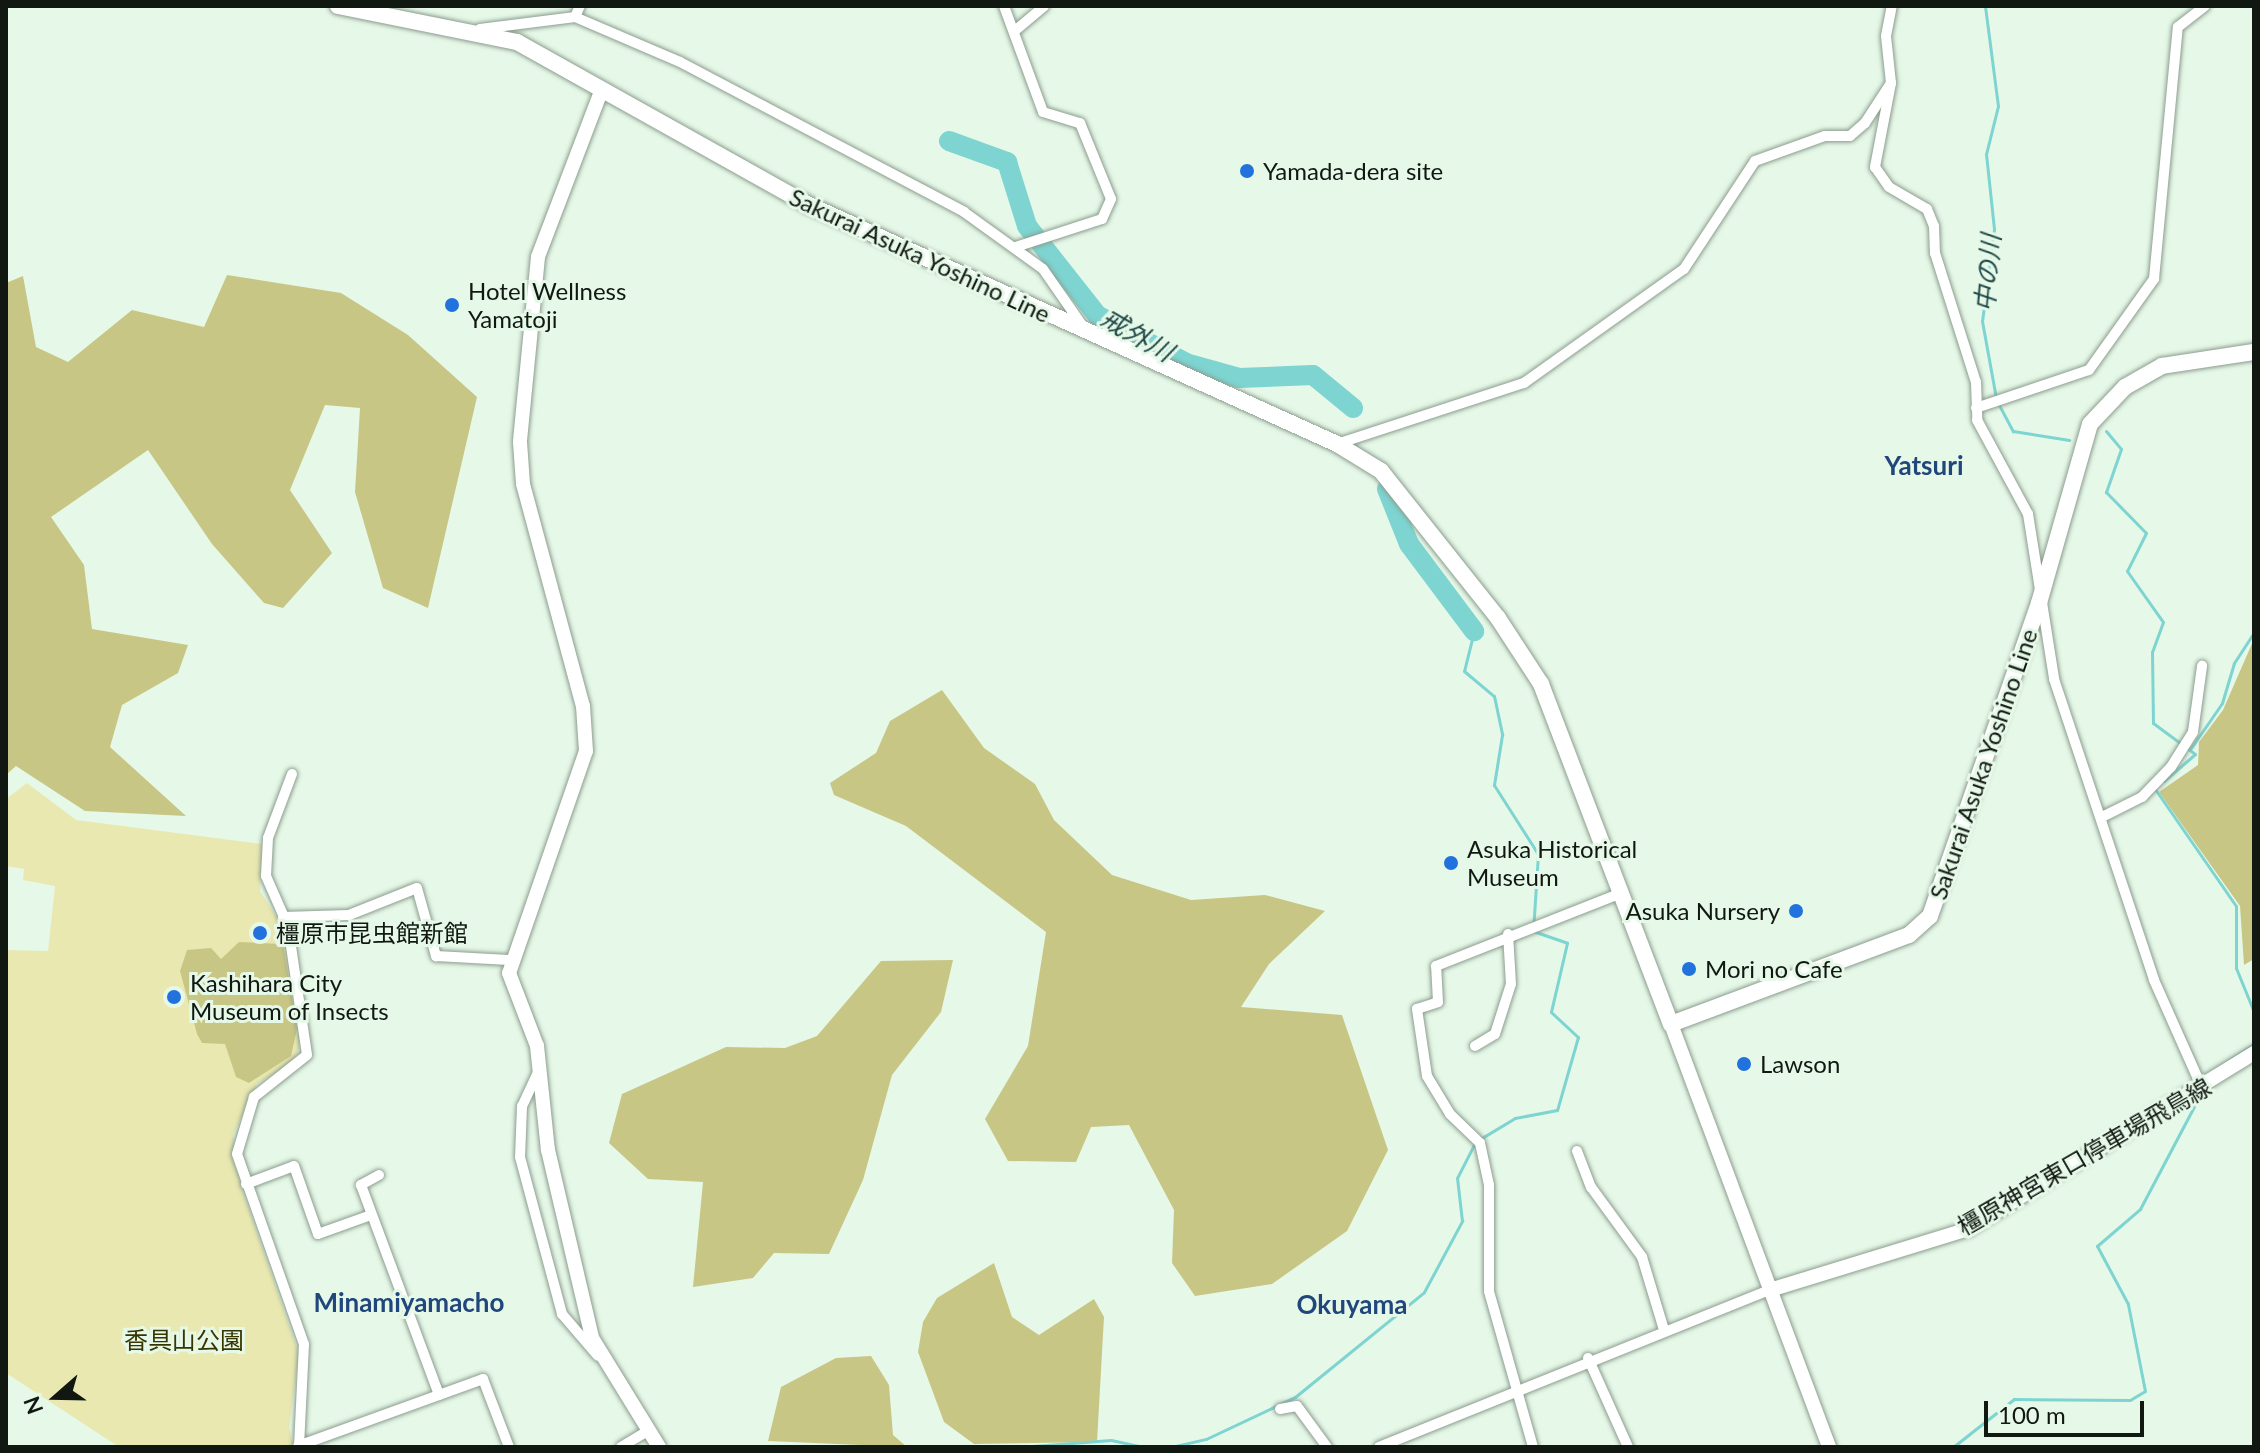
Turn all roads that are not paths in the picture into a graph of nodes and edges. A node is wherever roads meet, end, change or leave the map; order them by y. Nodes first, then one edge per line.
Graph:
1 (338, 6) edge
2 (580, 6) edge
3 (1004, 6) edge
4 (1044, 6) edge
5 (1892, 6) edge
6 (2205, 6) edge
7 (575, 17) junction
8 (480, 29) junction
9 (1017, 29) junction
10 (1891, 83) junction
11 (602, 89) junction
12 (1016, 247) junction
13 (1086, 333) junction
14 (2254, 352) edge
15 (1976, 408) junction
16 (1337, 444) junction
17 (2039, 603) junction
18 (2202, 666) dead end
19 (292, 774) dead end
20 (2102, 817) junction
21 (1621, 893) junction
22 (283, 917) junction
23 (1508, 934) junction
24 (509, 960) junction
25 (1671, 1024) junction
26 (1475, 1046) dead end
27 (2254, 1053) edge
28 (541, 1068) junction
29 (2203, 1090) junction
30 (1577, 1151) dead end
31 (379, 1175) dead end
32 (246, 1184) junction
33 (371, 1215) junction
34 (1770, 1290) junction
35 (1664, 1330) junction
36 (598, 1356) junction
37 (1588, 1358) junction
38 (1516, 1388) junction
39 (439, 1395) junction
40 (1280, 1409) dead end
41 (648, 1431) junction
42 (298, 1446) edge
43 (509, 1447) edge
44 (621, 1447) edge
45 (659, 1447) edge
46 (1327, 1447) edge
47 (1379, 1447) edge
48 (1533, 1447) edge
49 (1628, 1447) edge
50 (1829, 1447) edge

1 - 8 main road, Sakurai Asuka Yoshino Line
2 - 7 street
3 - 9 street
4 - 9 street
5 - 10 street
6 - 15 street
7 - 8 street
7 - 12 street
8 - 11 main road, Sakurai Asuka Yoshino Line
9 - 12 street
10 - 15 street
10 - 16 street
11 - 13 main road, Sakurai Asuka Yoshino Line
11 - 24 street
12 - 13 street
13 - 16 main road, Sakurai Asuka Yoshino Line
14 - 17 main road, Sakurai Asuka Yoshino Line
15 - 17 street
16 - 21 main road, Sakurai Asuka Yoshino Line
17 - 20 street
17 - 25 main road, Sakurai Asuka Yoshino Line
18 - 20 street
19 - 22 street
20 - 29 street
21 - 23 street
21 - 25 main road, Sakurai Asuka Yoshino Line
22 - 24 street
22 - 32 street
23 - 26 street
23 - 38 street
24 - 28 street
25 - 34 street
27 - 29 street, 橿原神宮東口停車場飛鳥線
28 - 36 street
28 - 36 street
29 - 34 street, 橿原神宮東口停車場飛鳥線
30 - 35 street
31 - 33 street
32 - 33 street
32 - 42 street
33 - 39 street
34 - 35 street
34 - 50 street
35 - 37 street
36 - 41 street
37 - 38 street
37 - 49 street
38 - 47 street
38 - 48 street
39 - 42 street
39 - 43 street
40 - 46 street
41 - 44 street
41 - 45 street

